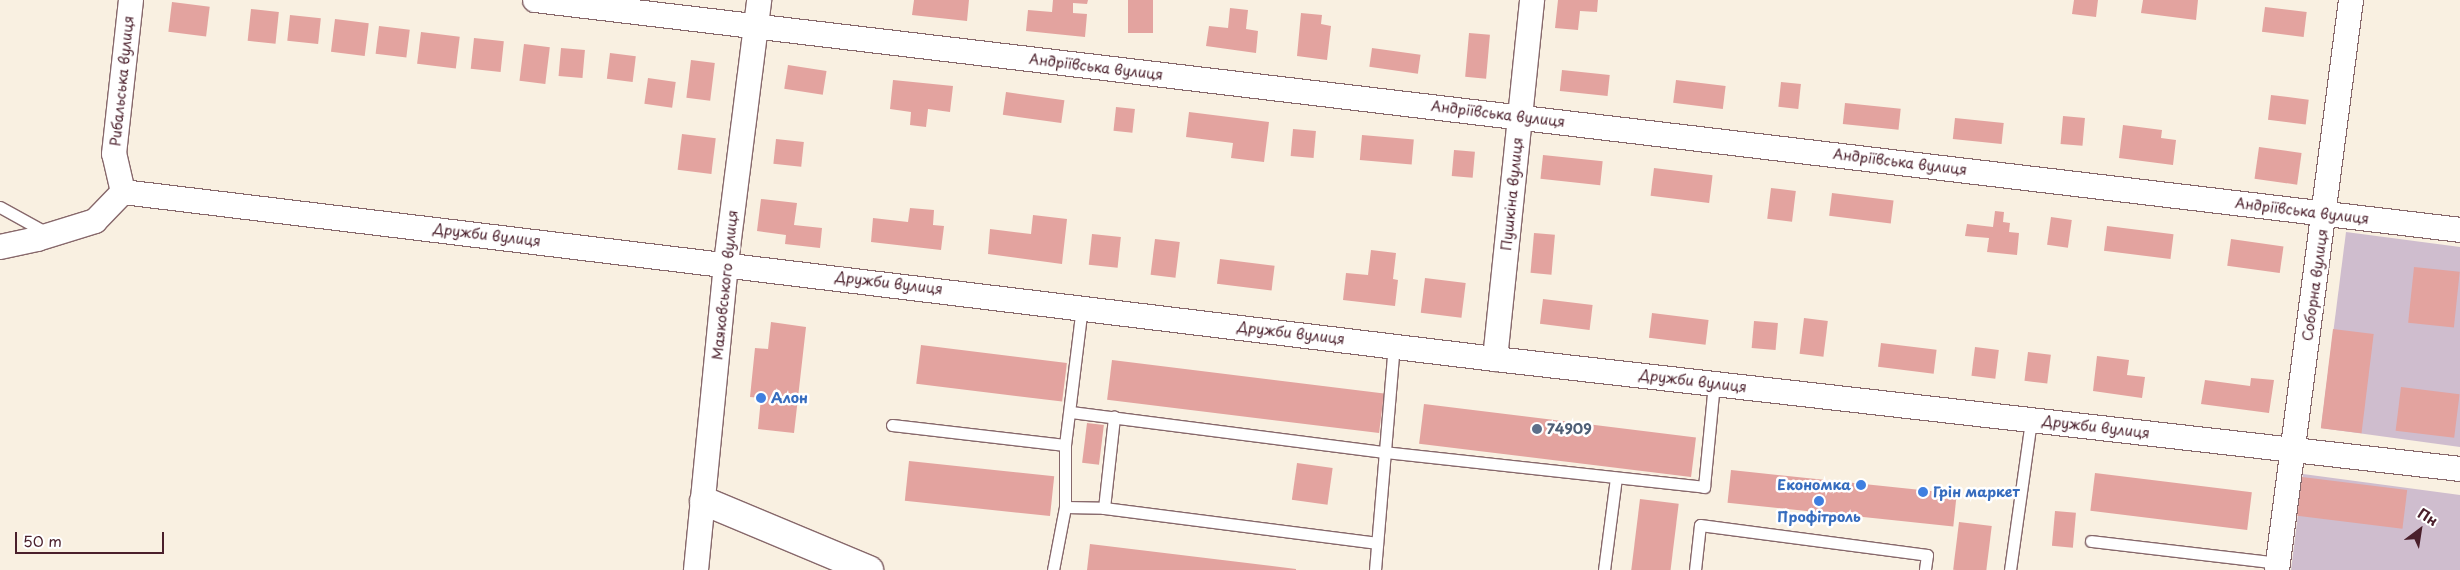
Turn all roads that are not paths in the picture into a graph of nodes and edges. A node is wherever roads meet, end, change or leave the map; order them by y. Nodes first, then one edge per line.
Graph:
1 (131, 0) edge
2 (535, 0) edge
3 (759, 0) edge
4 (1532, 0) edge
5 (2351, 0) edge
6 (755, 27) junction
7 (1520, 116) junction
8 (123, 192) junction
9 (0, 207) edge
10 (2325, 213) junction
11 (2460, 230) edge
12 (50, 235) junction
13 (0, 247) edge
14 (726, 263) junction
15 (1082, 307) junction
16 (1394, 346) junction
17 (1496, 358) junction
18 (1714, 384) junction
19 (1071, 412) junction
20 (1114, 417) junction
21 (2031, 420) junction
22 (892, 425) dead end
23 (1066, 445) junction
24 (2292, 450) junction
25 (1384, 452) junction
26 (2460, 469) edge
27 (1616, 478) junction
28 (704, 501) junction
29 (1065, 507) junction
30 (1104, 508) junction
31 (2091, 541) dead end
32 (1376, 543) junction
33 (2277, 567) edge
34 (696, 570) edge
35 (869, 570) edge
36 (1052, 570) edge
37 (1375, 570) edge
38 (1604, 570) edge
39 (1695, 570) edge
40 (1925, 570) edge
41 (2010, 570) edge

1 - 8 street, Рибальська вулиця
2 - 6 street, Андріївська вулиця
3 - 6 street, Маяковського вулиця
4 - 7 street, Пушкіна вулиця
5 - 10 street, Соборна вулиця
6 - 7 street, Андріївська вулиця
6 - 14 street, Маяковського вулиця
7 - 10 street, Андріївська вулиця
7 - 17 street, Пушкіна вулиця
8 - 12 street
8 - 14 street, Дружби вулиця
9 - 12 lane
10 - 11 street, Андріївська вулиця
10 - 24 street, Соборна вулиця
12 - 13 street
14 - 15 street, Дружби вулиця
14 - 28 street, Маяковського вулиця
15 - 16 street, Дружби вулиця
15 - 19 lane
16 - 17 street, Дружби вулиця
16 - 25 lane
17 - 18 street, Дружби вулиця
18 - 21 street, Дружби вулиця
18 - 27 lane
19 - 20 lane
19 - 23 lane
20 - 25 lane
20 - 30 lane
21 - 24 street, Дружби вулиця
21 - 41 lane
22 - 23 lane
23 - 29 lane
24 - 26 street, Дружби вулиця
24 - 33 street, Соборна вулиця
25 - 27 lane
25 - 32 lane
27 - 38 lane
28 - 34 street, Маяковського вулиця
28 - 35 street
29 - 30 lane
29 - 36 lane
30 - 32 lane
31 - 33 lane
32 - 37 lane
39 - 40 lane

